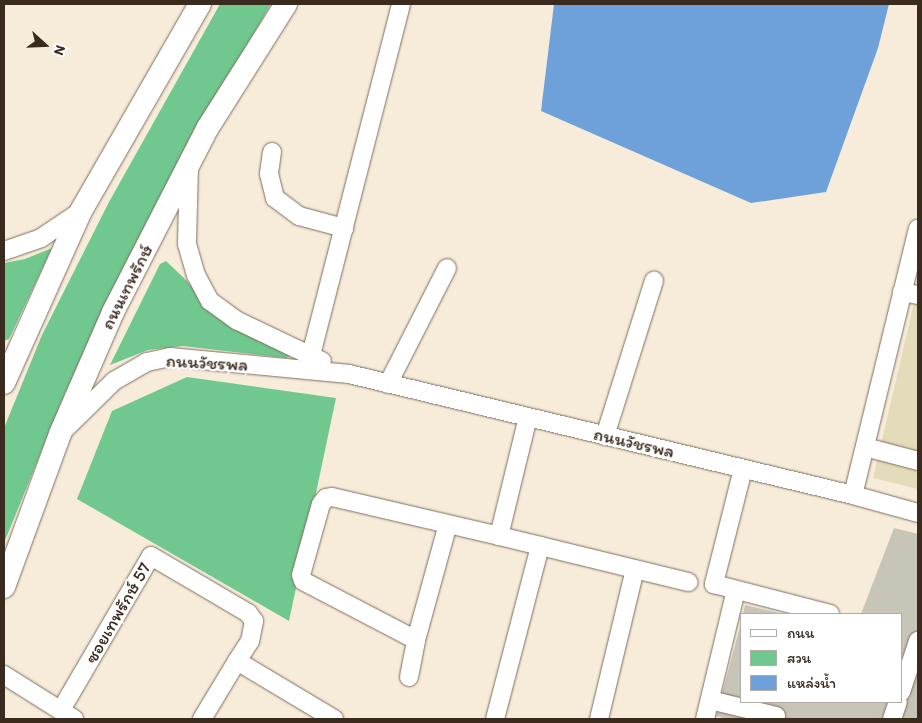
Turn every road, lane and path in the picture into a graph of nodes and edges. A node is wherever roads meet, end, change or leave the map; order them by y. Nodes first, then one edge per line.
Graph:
1 (200, 4) edge
2 (286, 4) edge
3 (401, 4) edge
4 (272, 152) dead end
5 (189, 166) junction
6 (81, 211) junction
7 (344, 228) junction
8 (918, 229) edge
9 (4, 250) edge
10 (448, 268) dead end
11 (654, 281) dead end
12 (910, 294) edge
13 (311, 355) junction
14 (350, 374) junction
15 (4, 383) edge
16 (388, 384) junction
17 (528, 417) junction
18 (60, 434) junction
19 (605, 436) junction
20 (865, 447) junction
21 (918, 461) edge
22 (743, 469) junction
23 (853, 495) junction
24 (918, 513) edge
25 (448, 524) junction
26 (499, 536) junction
27 (540, 546) junction
28 (635, 569) junction
29 (688, 582) dead end
30 (4, 587) edge
31 (736, 590) junction
32 (826, 613) edge
33 (416, 640) junction
34 (918, 640) edge
35 (237, 661) junction
36 (4, 675) edge
37 (409, 677) dead end
38 (902, 689) edge
39 (710, 700) junction
40 (898, 703) edge
41 (68, 715) edge
42 (776, 716) dead end
43 (202, 719) edge
44 (334, 719) edge
45 (495, 719) edge
46 (599, 719) edge
47 (705, 719) edge
48 (892, 719) edge

1 - 6 main road
2 - 5 main road, ถนนเทพรักษ์
3 - 7 street
4 - 7 street
5 - 13 street, ถนนวัชรพล
5 - 18 main road, ถนนเทพรักษ์
6 - 9 street
6 - 15 main road
7 - 13 street
8 - 12 street
10 - 16 street
11 - 19 street
12 - 20 street
13 - 14 street, ถนนวัชรพล
14 - 16 street, ถนนวัชรพล
14 - 18 street, ถนนวัชรพล
16 - 17 street, ถนนวัชรพล
17 - 19 street, ถนนวัชรพล
17 - 26 street
18 - 30 main road, ถนนเทพรักษ์
19 - 22 street, ถนนวัชรพล
20 - 21 street
20 - 23 street
22 - 23 street, ถนนวัชรพล
22 - 31 street
23 - 24 street, ถนนวัชรพล
25 - 26 street
25 - 33 street
25 - 33 street
26 - 27 street
27 - 28 street
27 - 45 street
28 - 29 street
28 - 46 street
31 - 32 street
31 - 39 street
33 - 37 street
34 - 38 street
35 - 41 street, ซอยเทพรักษ์ 57
35 - 43 street, ซอยเทพรักษ์ 57
35 - 44 street
36 - 41 street, ซอยเทพรักษ์ 57
39 - 42 street
39 - 47 street
40 - 48 street

